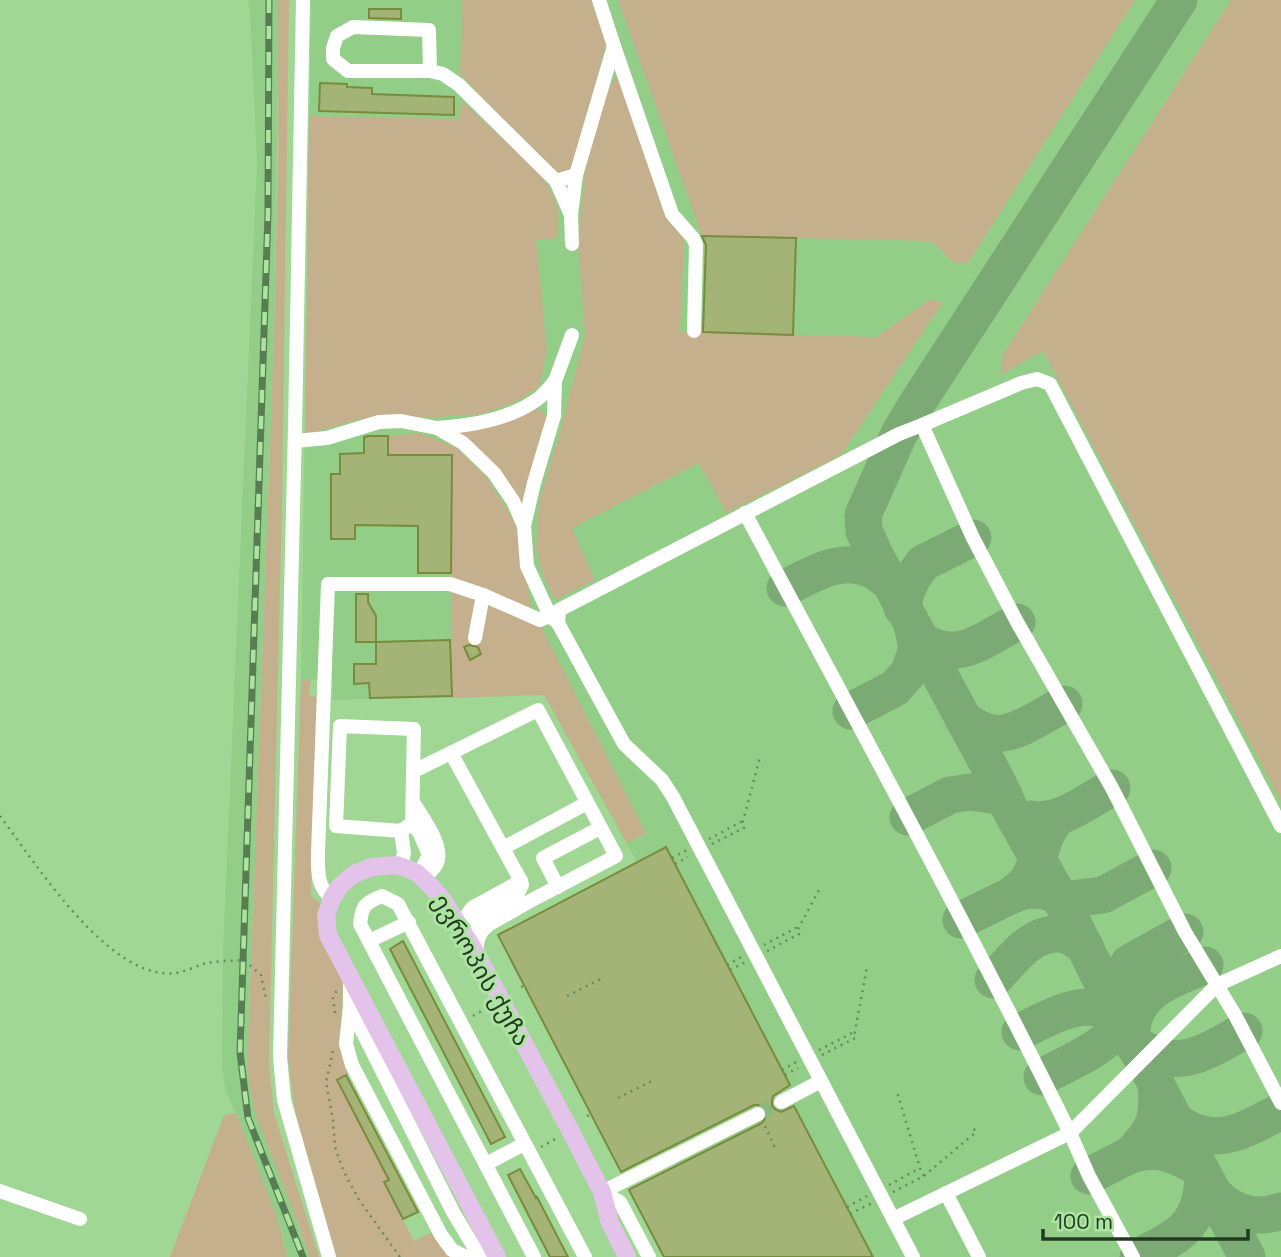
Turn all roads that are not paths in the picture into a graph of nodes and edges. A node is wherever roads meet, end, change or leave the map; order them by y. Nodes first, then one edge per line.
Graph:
1 (303, 0) edge
2 (599, 0) edge
3 (614, 46) junction
4 (430, 71) junction
5 (576, 175) junction
6 (556, 181) junction
7 (571, 215) junction
8 (572, 244) dead end
9 (694, 331) dead end
10 (572, 335) dead end
11 (555, 381) junction
12 (922, 425) junction
13 (437, 428) junction
14 (295, 441) junction
15 (745, 513) junction
16 (524, 526) junction
17 (482, 595) junction
18 (554, 620) junction
19 (475, 638) dead end
20 (452, 753) junction
21 (414, 771) junction
22 (412, 801) junction
23 (587, 803) junction
24 (1281, 826) edge
25 (407, 827) junction
26 (600, 828) junction
27 (503, 848) junction
28 (414, 872) junction
29 (558, 887) junction
30 (332, 898) junction
31 (409, 922) junction
32 (468, 941) junction
33 (369, 942) junction
34 (1281, 956) edge
35 (350, 976) junction
36 (1217, 985) junction
37 (349, 1006) junction
38 (821, 1081) junction
39 (781, 1102) tunnel mouth
40 (1281, 1103) edge
41 (760, 1118) tunnel mouth
42 (1070, 1133) junction
43 (524, 1144) junction
44 (486, 1164) junction
45 (0, 1191) edge
46 (602, 1192) junction
47 (946, 1193) junction
48 (80, 1219) dead end
49 (893, 1219) junction
50 (329, 1257) edge
51 (466, 1257) edge
52 (480, 1257) edge
53 (497, 1257) edge
54 (534, 1257) edge
55 (585, 1257) edge
56 (627, 1257) edge
57 (649, 1257) edge
58 (913, 1257) edge
59 (979, 1257) edge
60 (1133, 1257) edge

1 - 14 street
2 - 3 street
3 - 5 street
3 - 9 street
4 - 4 street
4 - 6 street
5 - 6 street
5 - 7 street
6 - 7 street
7 - 8 street
10 - 11 street
11 - 13 street
11 - 16 street
12 - 15 street
12 - 24 street
12 - 36 street
13 - 14 street
13 - 16 street
14 - 50 street
15 - 18 street
15 - 42 street
16 - 18 street
17 - 18 street
17 - 19 street
17 - 30 street
18 - 38 street
20 - 21 street
20 - 23 street
20 - 27 street
21 - 22 street
21 - 25 street
22 - 25 street
22 - 28 street
23 - 26 street
23 - 27 street
25 - 28 street
25 - 28 street
26 - 29 street
26 - 29 street
27 - 32 street
28 - 30 main road
28 - 32 main road, ევროპის ქუჩა
29 - 32 street
30 - 35 main road
31 - 33 street
31 - 33 street
31 - 43 street
32 - 46 main road, ევროპის ქუჩა
33 - 44 street
34 - 36 street
35 - 37 street
35 - 53 main road
36 - 40 street
36 - 42 street
37 - 51 street
37 - 52 street
38 - 39 street
38 - 49 street
41 - 46 street
42 - 47 street
42 - 60 street
43 - 44 street
43 - 55 street
44 - 54 street
45 - 48 street
46 - 56 main road, ევროპის ქუჩა
46 - 57 street
47 - 49 street
47 - 59 street
49 - 58 street

